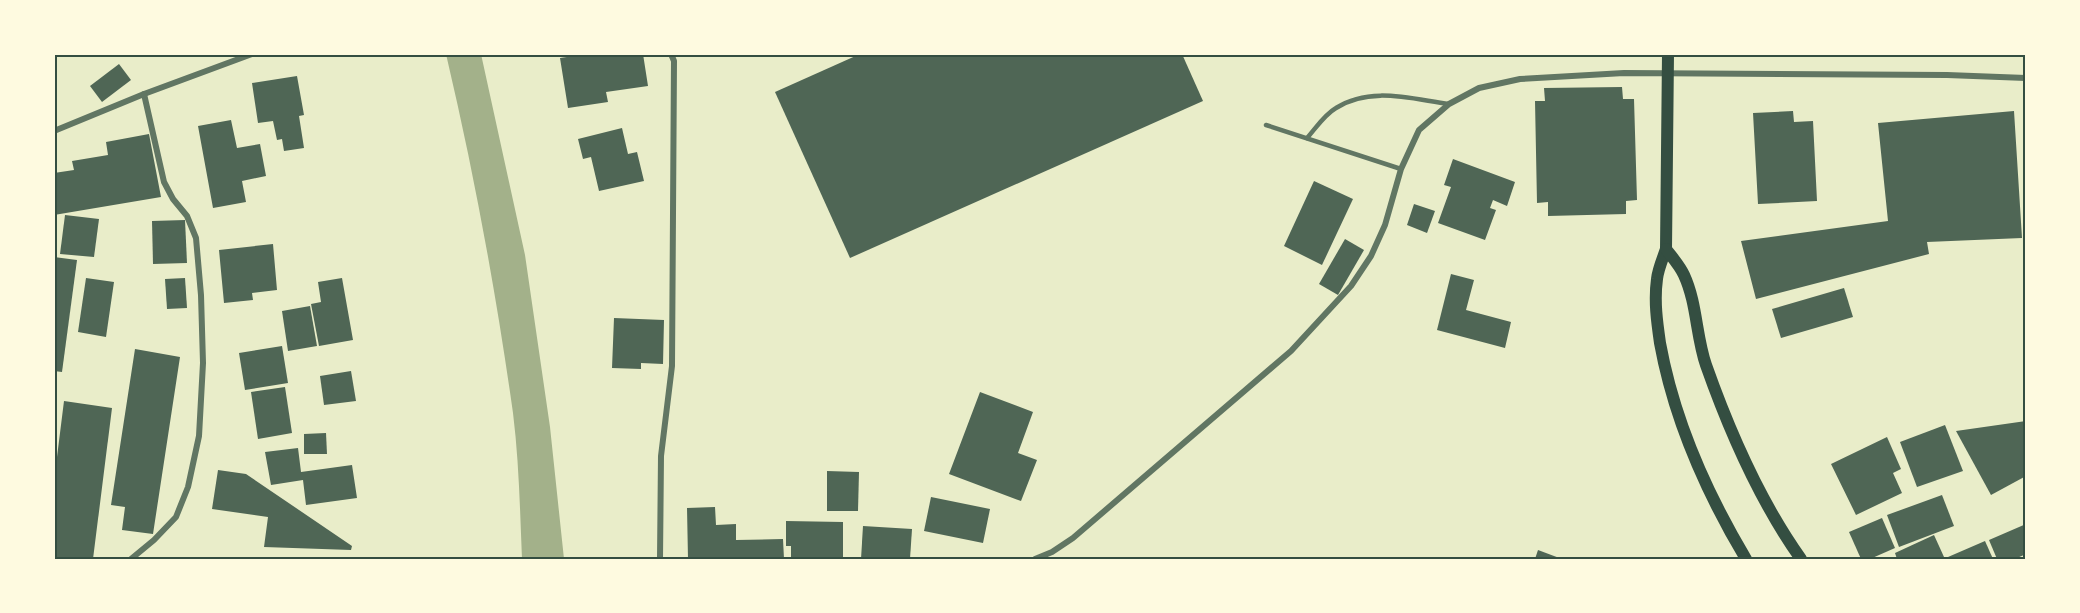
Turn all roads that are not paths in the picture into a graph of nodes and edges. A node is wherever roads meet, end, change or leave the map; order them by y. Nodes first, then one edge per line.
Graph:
1 (252, 54) edge
2 (671, 54) edge
3 (1668, 54) edge
4 (1668, 73) junction
5 (2026, 78) edge
6 (144, 94) junction
7 (1449, 104) junction
8 (1266, 125) dead end
9 (54, 131) edge
10 (1307, 138) junction
11 (1401, 169) junction
12 (1666, 249) junction
13 (131, 559) edge
14 (660, 559) edge
15 (1035, 559) edge
16 (1746, 559) edge
17 (1801, 559) edge

1 - 6 street
2 - 14 street
3 - 4 main road
4 - 5 street
4 - 7 street
4 - 12 main road
6 - 9 street
6 - 13 street
7 - 10 lane
7 - 11 street
8 - 10 lane
10 - 11 lane
11 - 15 street
12 - 16 main road
12 - 17 main road

